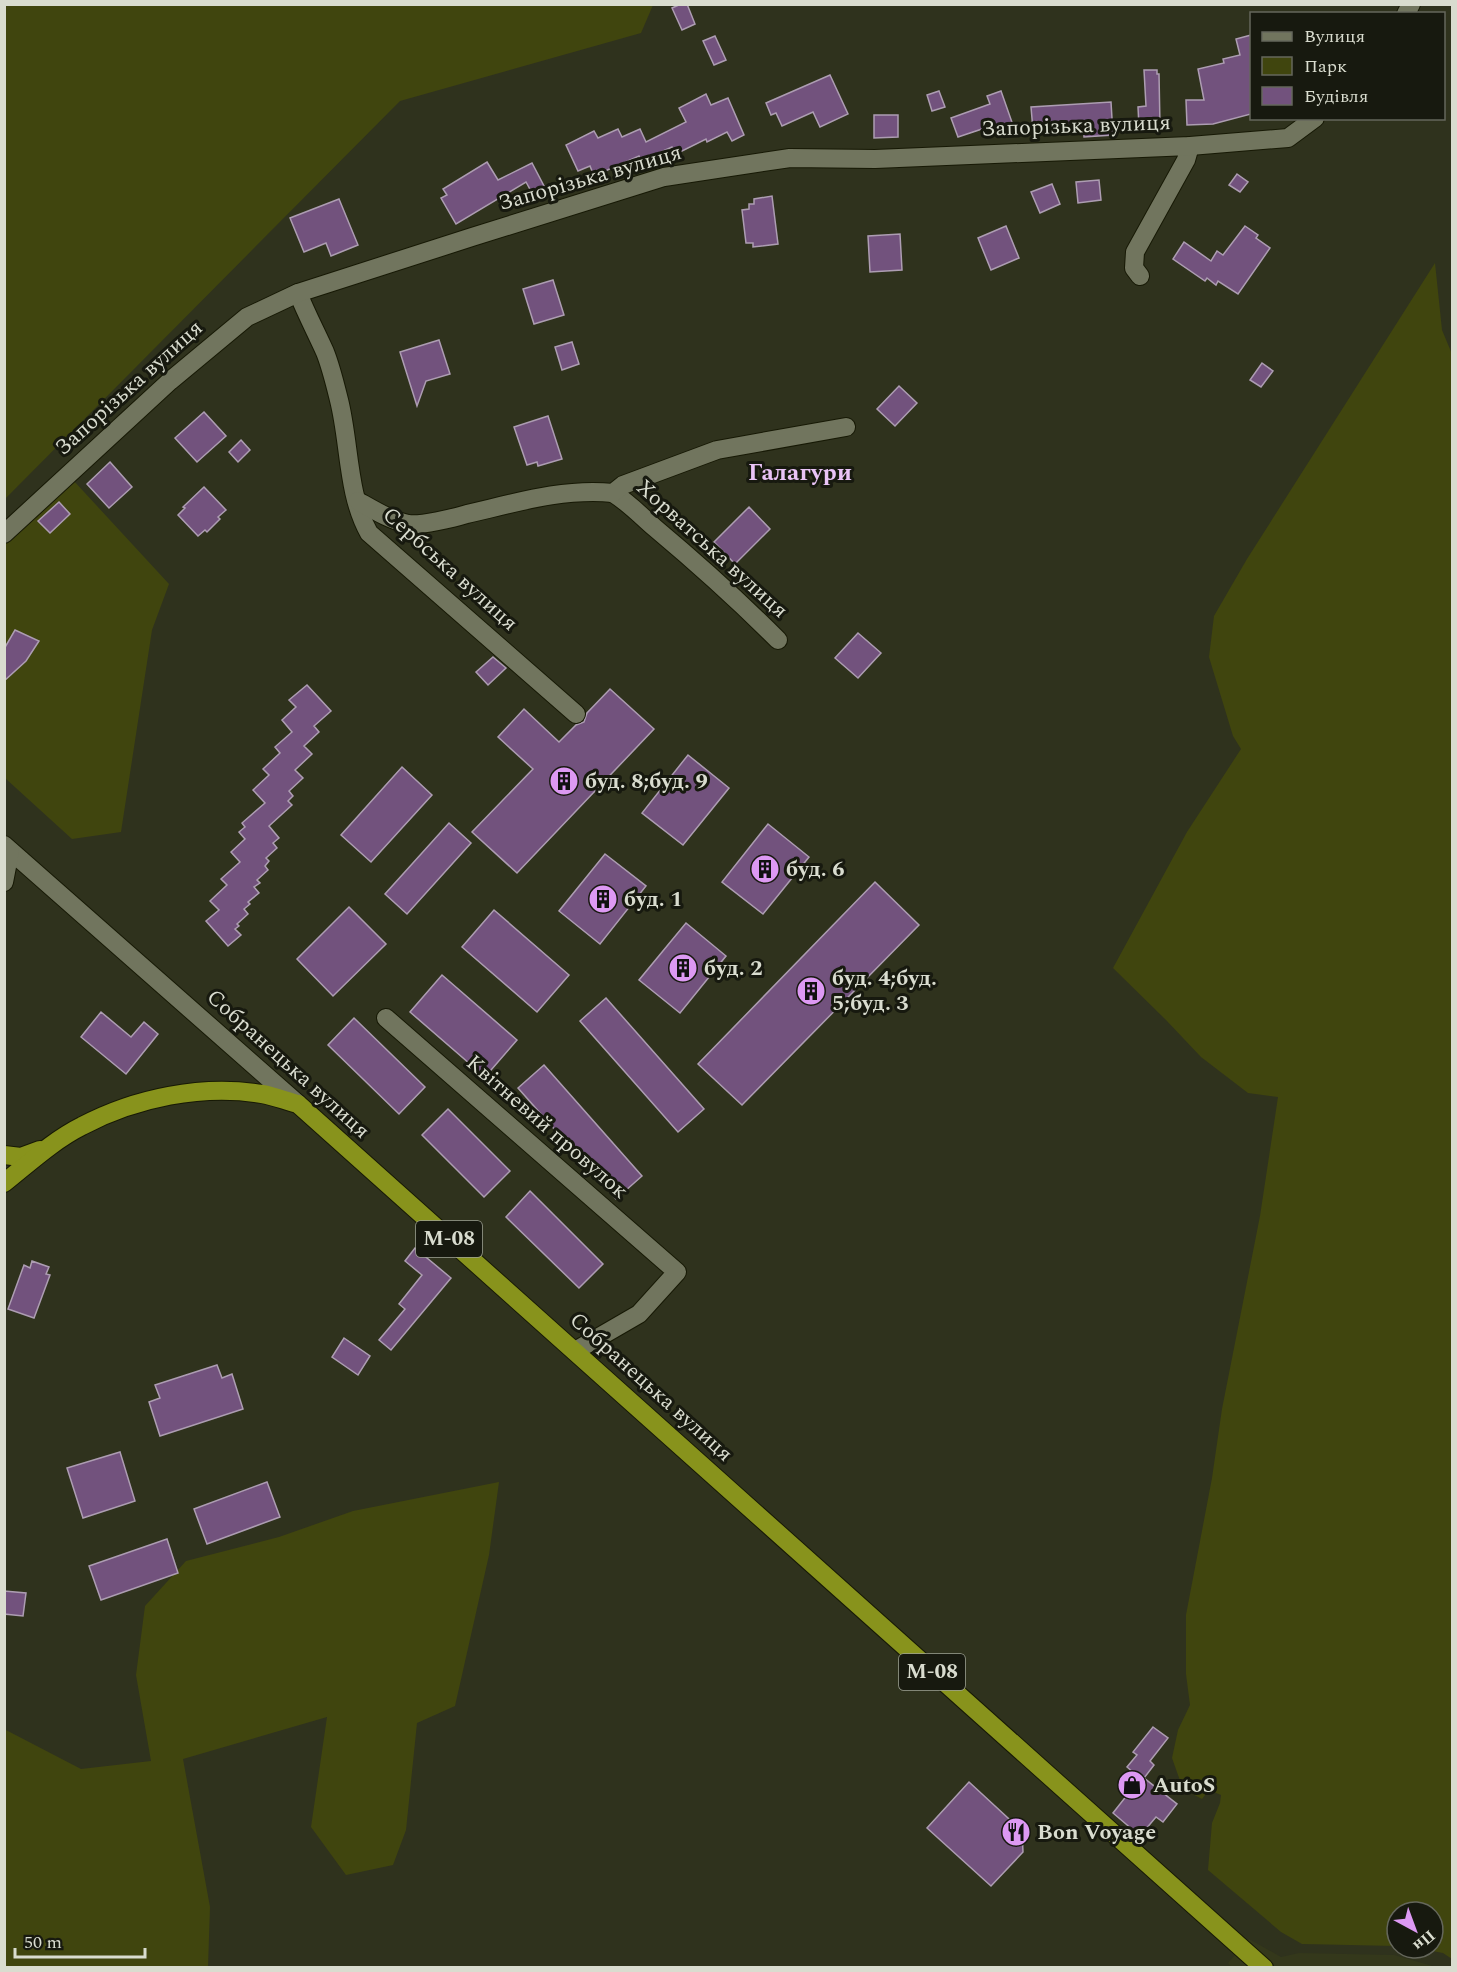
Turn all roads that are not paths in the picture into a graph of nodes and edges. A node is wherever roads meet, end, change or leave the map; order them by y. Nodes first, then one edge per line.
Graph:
1 (1312, 120) edge
2 (1190, 146) junction
3 (1140, 276) dead end
4 (298, 293) junction
5 (846, 427) dead end
6 (613, 493) junction
7 (358, 501) junction
8 (4, 534) edge
9 (778, 640) dead end
10 (576, 714) dead end
11 (7, 848) edge
12 (4, 882) edge
13 (386, 1018) dead end
14 (298, 1104) junction
15 (58, 1141) junction
16 (4, 1155) edge
17 (4, 1183) edge
18 (575, 1351) junction
19 (1264, 1968) edge

1 - 2 street, Запорізька вулиця
2 - 3 street
2 - 4 street, Запорізька вулиця
4 - 7 street, Сербська вулиця
4 - 8 street, Запорізька вулиця
5 - 6 street
6 - 7 street
6 - 9 street, Хорватська вулиця
7 - 10 street, Сербська вулиця
11 - 12 street
11 - 14 street, Собранецька вулиця
13 - 18 street, Квітневий провулок
14 - 15 highway, М-08
14 - 18 highway, Собранецька вулиця / М-08
15 - 16 highway
15 - 17 highway, М-08
18 - 19 highway, Собранецька вулиця / М-08

